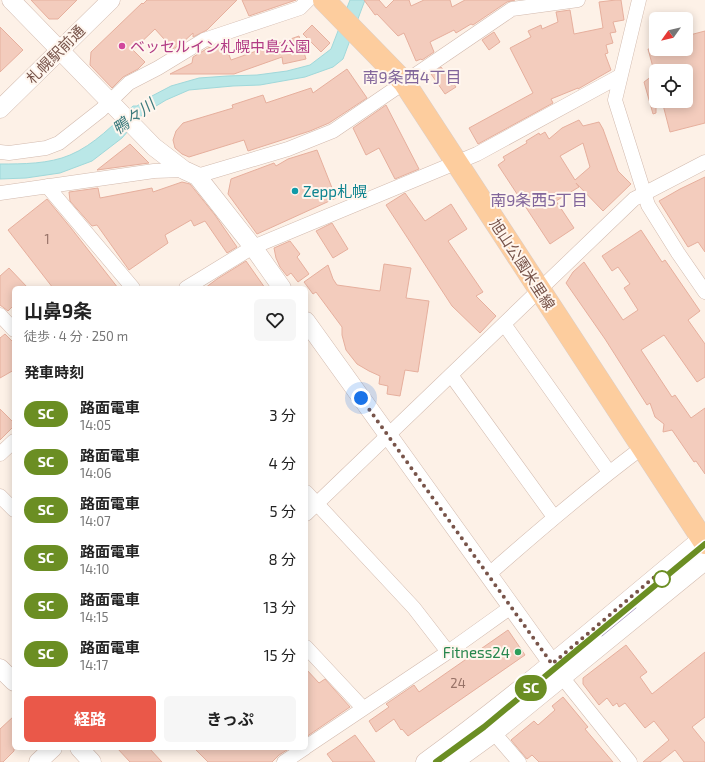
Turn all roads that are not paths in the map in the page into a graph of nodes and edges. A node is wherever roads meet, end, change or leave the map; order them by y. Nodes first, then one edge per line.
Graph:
1 (11, 0) edge
2 (111, 0) edge
3 (308, 0) edge
4 (324, 0) edge
5 (578, 0) edge
6 (639, 0) edge
7 (510, 5) edge
8 (60, 50) junction
9 (620, 76) junction
10 (404, 82) junction
11 (110, 102) junction
12 (0, 109) edge
13 (0, 152) edge
14 (457, 162) junction
15 (705, 162) edge
16 (190, 173) junction
17 (47, 186) junction
18 (0, 193) edge
19 (645, 193) junction
20 (253, 247) junction
21 (131, 286) edge
22 (189, 286) edge
23 (281, 286) edge
24 (540, 289) junction
25 (705, 292) edge
26 (0, 315) edge
27 (308, 324) edge
28 (504, 324) junction
29 (12, 328) edge
30 (451, 375) junction
31 (388, 436) junction
32 (12, 443) edge
33 (643, 447) junction
34 (0, 454) edge
35 (609, 472) junction
36 (308, 494) edge
37 (0, 496) edge
38 (317, 504) junction
39 (12, 508) edge
40 (308, 512) edge
41 (554, 517) junction
42 (704, 539) edge
43 (705, 561) edge
44 (488, 575) junction
45 (511, 607) junction
46 (308, 649) edge
47 (448, 652) junction
48 (0, 668) edge
49 (557, 670) junction
50 (12, 680) edge
51 (363, 708) junction
52 (494, 733) junction
53 (308, 746) edge
54 (51, 750) edge
55 (81, 750) edge
56 (302, 750) edge
57 (38, 762) edge
58 (92, 762) edge
59 (284, 762) edge
60 (425, 762) edge
61 (454, 762) edge
62 (518, 762) edge
63 (630, 762) edge

1 - 8 street
2 - 8 street, 札幌駅前通
3 - 11 street
4 - 10 main road, 旭山公園米里線
5 - 7 street
6 - 9 street
7 - 10 street
8 - 11 street
8 - 12 street, 札幌駅前通
9 - 14 street
9 - 19 street
10 - 14 main road, 旭山公園米里線
10 - 16 street
11 - 13 street
11 - 16 street
14 - 20 street
14 - 24 main road, 旭山公園米里線
15 - 19 street
16 - 17 street
16 - 20 street
17 - 18 street
17 - 21 street
19 - 24 street
19 - 25 street
20 - 22 street
20 - 23 street
24 - 28 street
24 - 33 main road, 旭山公園米里線
26 - 29 street
27 - 31 street
28 - 30 street
28 - 35 street
30 - 31 street
30 - 41 street
31 - 38 street
31 - 44 street
32 - 34 street
33 - 35 street
33 - 42 main road, 旭山公園米里線
35 - 41 street
36 - 38 street
37 - 39 street
38 - 40 street
38 - 47 street
41 - 44 street
42 - 49 street
43 - 49 street
44 - 45 street
45 - 47 street
45 - 49 street
46 - 51 street
47 - 51 street
48 - 50 street
49 - 52 street
49 - 60 street
49 - 63 street
51 - 53 street
52 - 61 street
52 - 62 street
54 - 57 street
55 - 58 street
56 - 59 street

